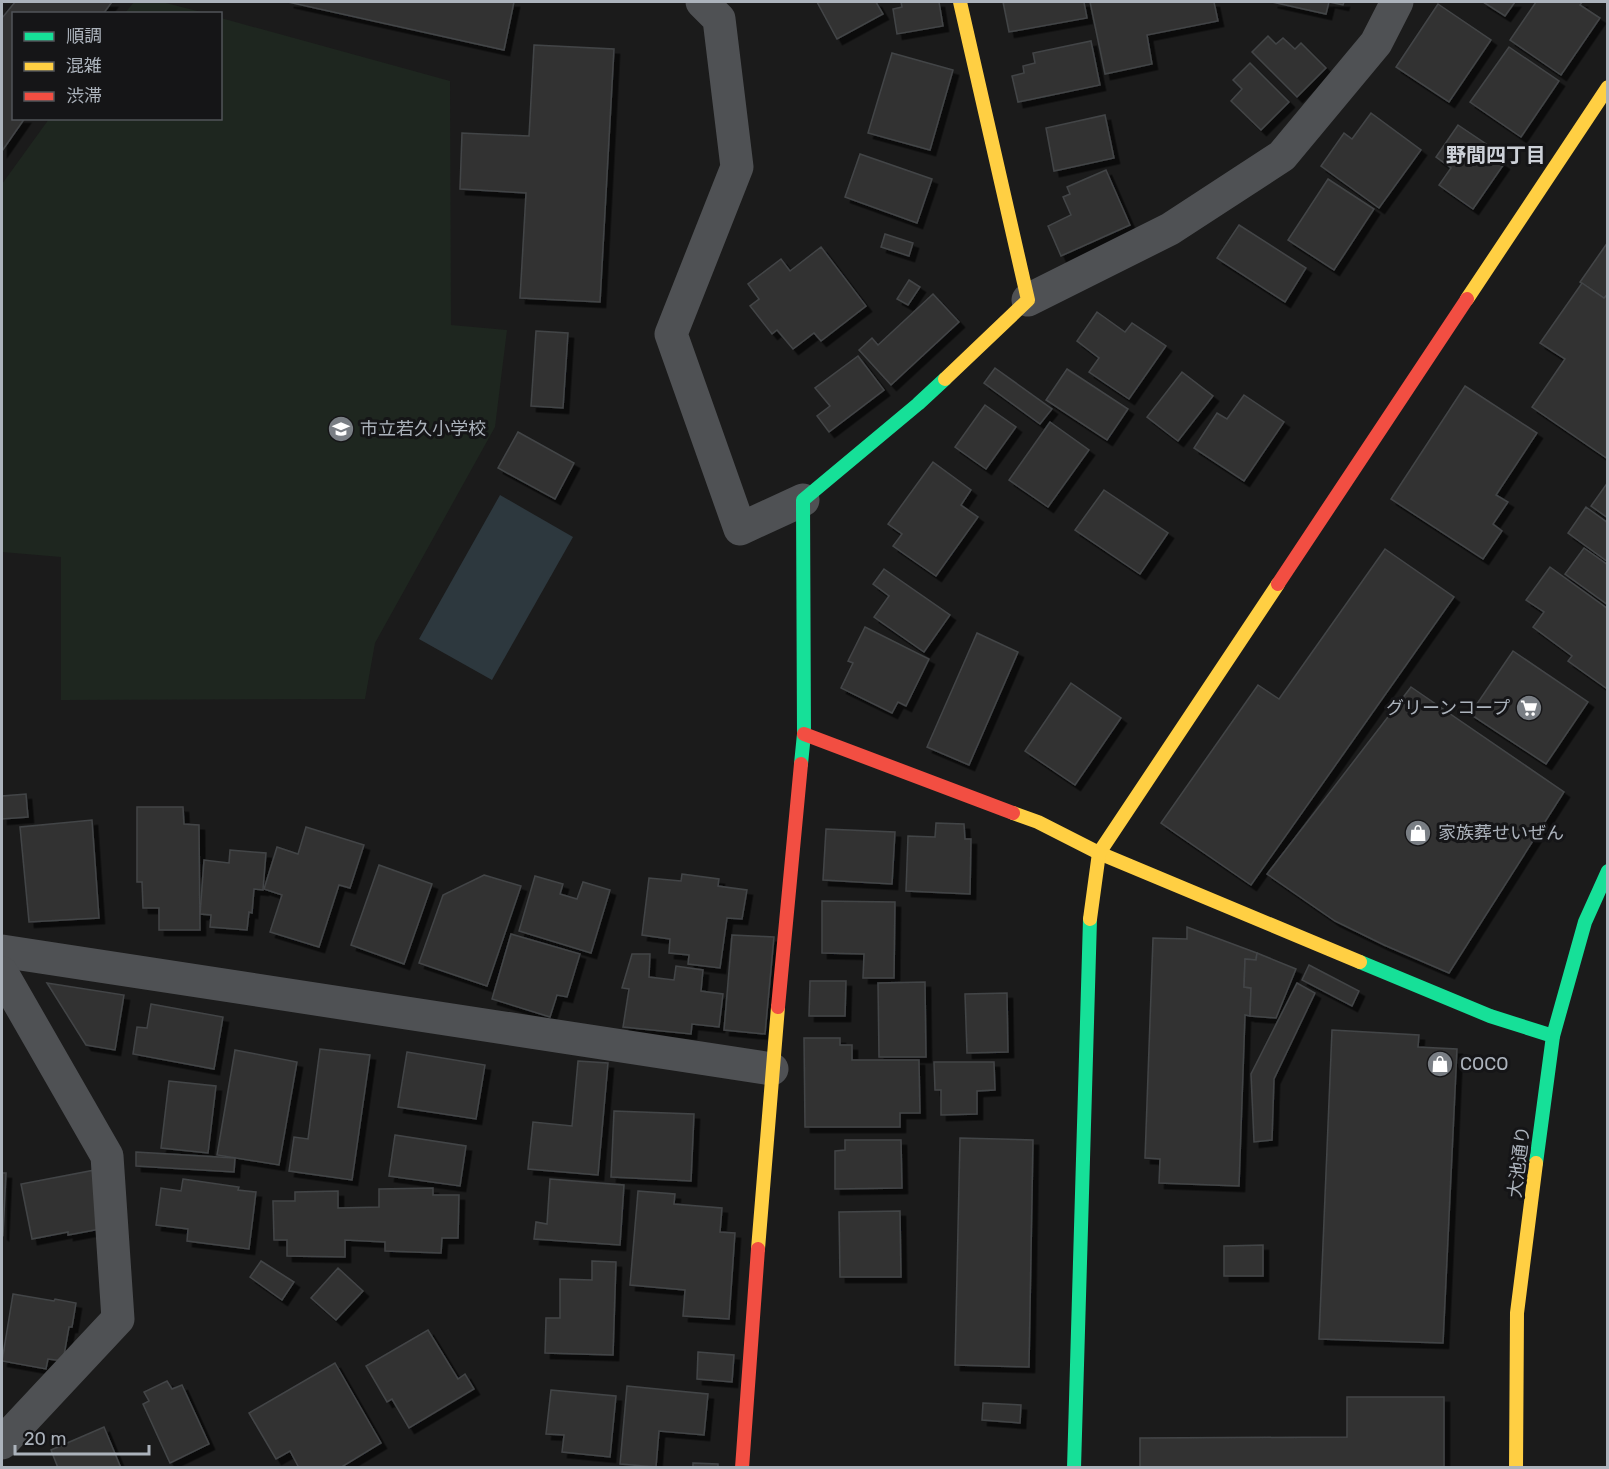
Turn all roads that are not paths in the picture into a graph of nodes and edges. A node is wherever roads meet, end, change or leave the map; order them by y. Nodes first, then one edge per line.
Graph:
1 (702, 2) edge
2 (960, 2) edge
3 (1398, 2) edge
4 (1608, 87) edge
5 (1028, 300) junction
6 (803, 500) junction
7 (804, 734) junction
8 (1099, 853) junction
9 (1608, 871) edge
10 (2, 951) edge
11 (2, 973) edge
12 (1553, 1036) junction
13 (772, 1069) junction
14 (2, 1443) edge
15 (742, 1467) edge
16 (1074, 1467) edge
17 (1516, 1467) edge

1 - 6 street
2 - 5 street
3 - 5 street
4 - 8 street
5 - 6 street
6 - 7 street
7 - 8 street
7 - 13 street
8 - 12 street
8 - 16 street
9 - 12 street, 大池通り
10 - 13 street
11 - 14 street
12 - 17 street, 大池通り
13 - 15 street

